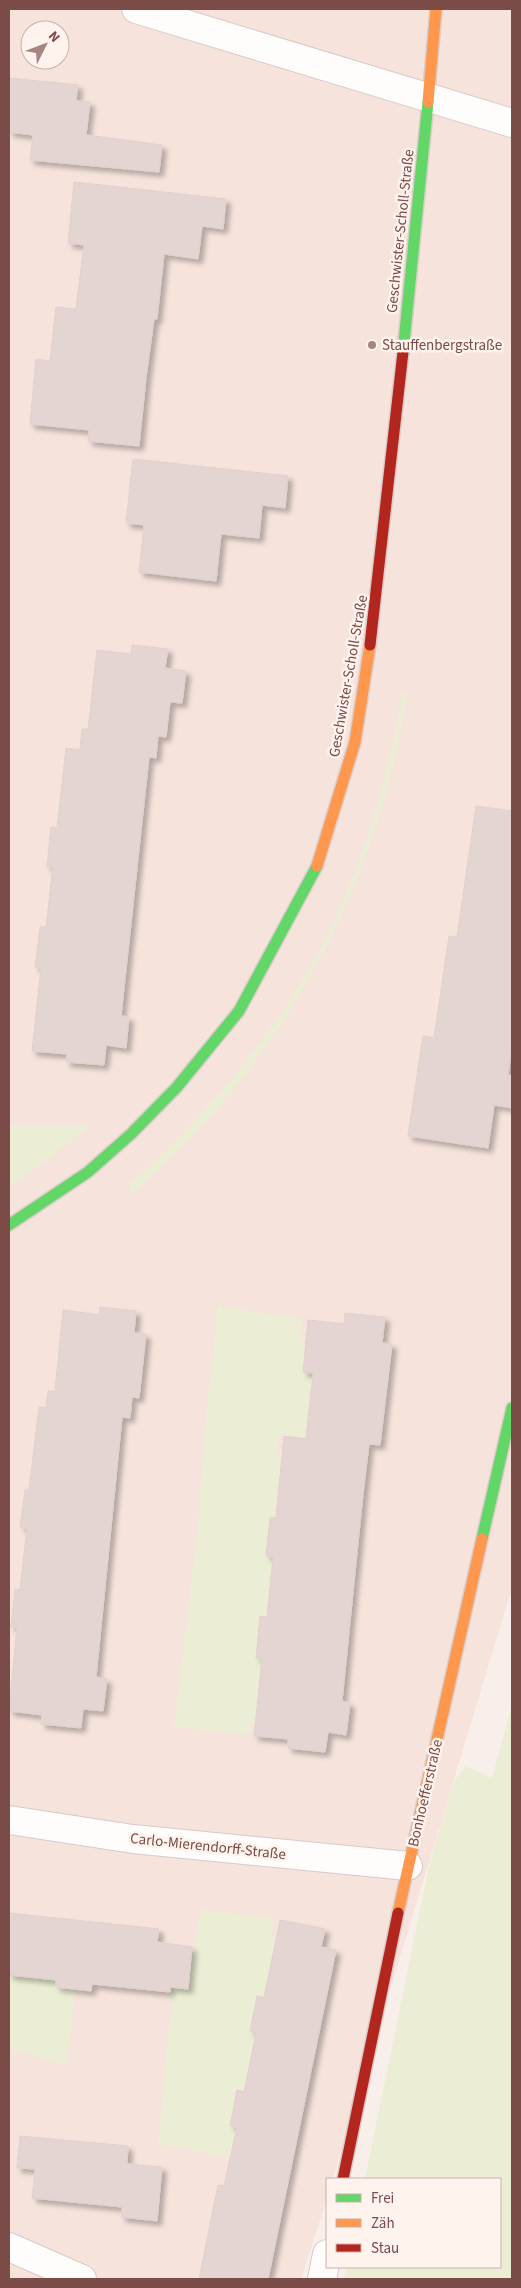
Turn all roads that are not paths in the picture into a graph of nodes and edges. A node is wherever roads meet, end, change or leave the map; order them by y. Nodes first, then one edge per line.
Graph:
1 (136, 9) edge
2 (436, 9) edge
3 (429, 98) junction
4 (512, 123) edge
5 (9, 1225) edge
6 (512, 1408) edge
7 (9, 1820) edge
8 (408, 1866) junction
9 (343, 2178) edge
10 (9, 2247) edge
11 (326, 2259) edge
12 (82, 2279) edge
13 (322, 2279) edge

1 - 3 street
2 - 3 street, Geschwister-Scholl-Straße
3 - 4 street
3 - 5 street, Geschwister-Scholl-Straße
6 - 8 street, Bonhoefferstraße
7 - 8 street, Carlo-Mierendorff-Straße
8 - 9 street, Bonhoefferstraße
10 - 12 street
11 - 13 street

